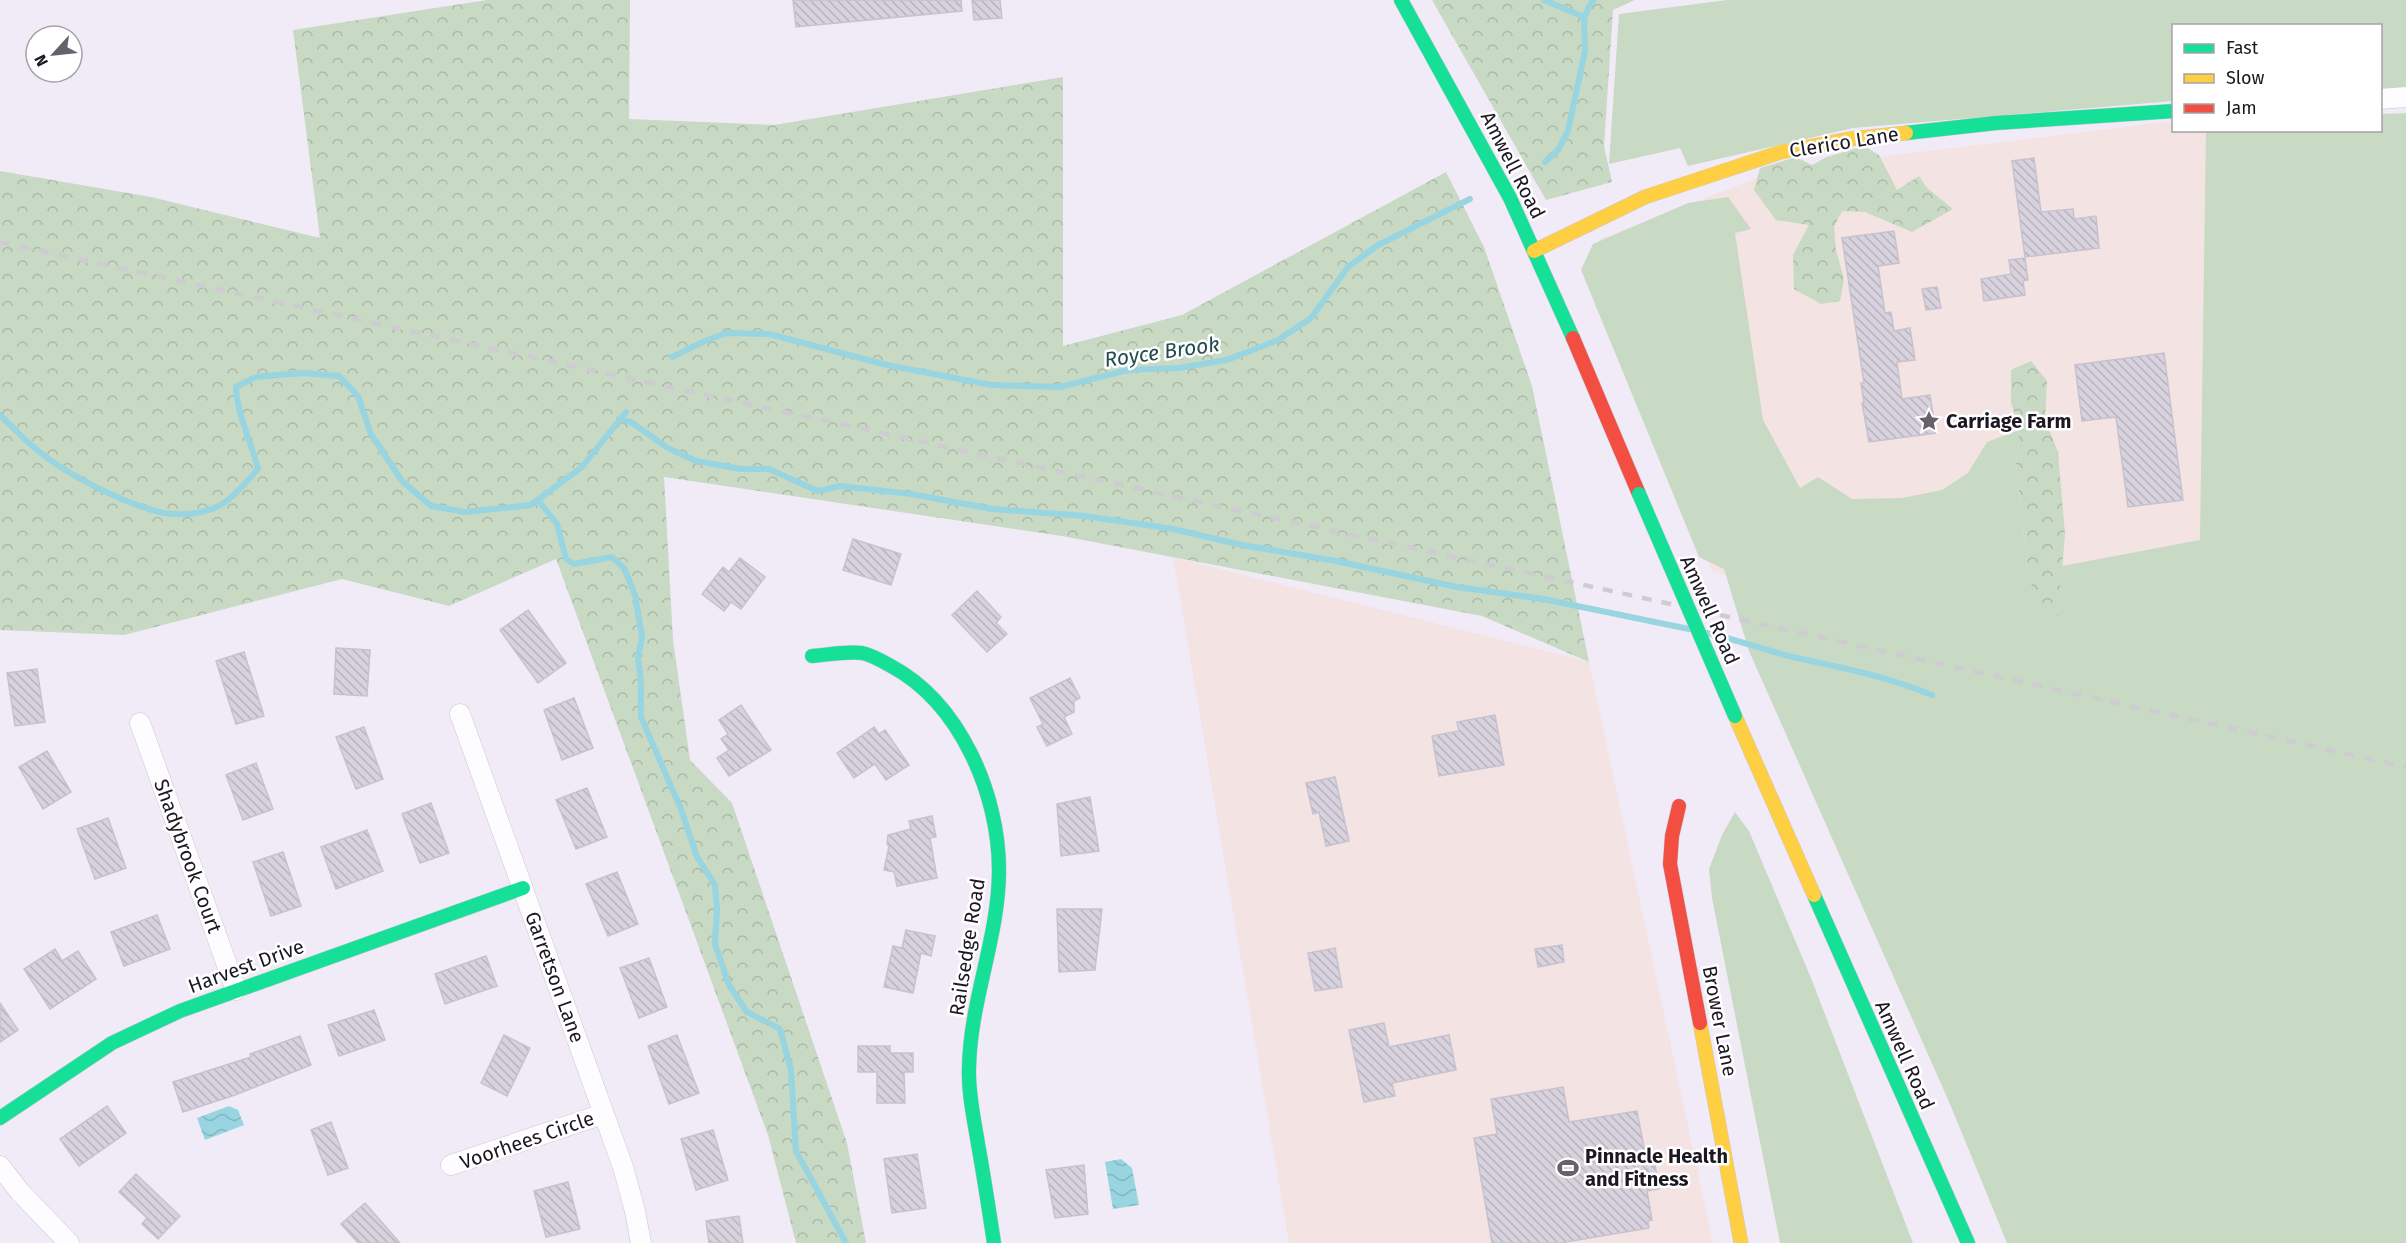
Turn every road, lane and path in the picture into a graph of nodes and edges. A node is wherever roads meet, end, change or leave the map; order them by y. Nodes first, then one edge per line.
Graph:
1 (1401, 0) edge
2 (2406, 97) edge
3 (2382, 99) edge
4 (2172, 111) edge
5 (1534, 251) junction
6 (812, 656) dead end
7 (460, 714) dead end
8 (140, 723) dead end
9 (1679, 806) dead end
10 (523, 888) junction
11 (236, 990) junction
12 (603, 1114) junction
13 (0, 1118) edge
14 (451, 1165) dead end
15 (0, 1166) edge
16 (69, 1243) edge
17 (641, 1243) edge
18 (994, 1243) edge
19 (1741, 1243) edge
20 (1968, 1243) edge

1 - 5 street, Amwell Road
2 - 3 street
4 - 5 street, Clerico Lane
5 - 20 street, Amwell Road, bridge
6 - 18 street, Railsedge Road
7 - 10 street, Garretson Lane
8 - 11 street, Shadybrook Court
9 - 19 street, Brower Lane
10 - 11 street, Harvest Drive
10 - 12 street, Garretson Lane
11 - 13 street, Harvest Drive
12 - 14 street, Voorhees Circle
12 - 17 street, Garretson Lane
15 - 16 street

